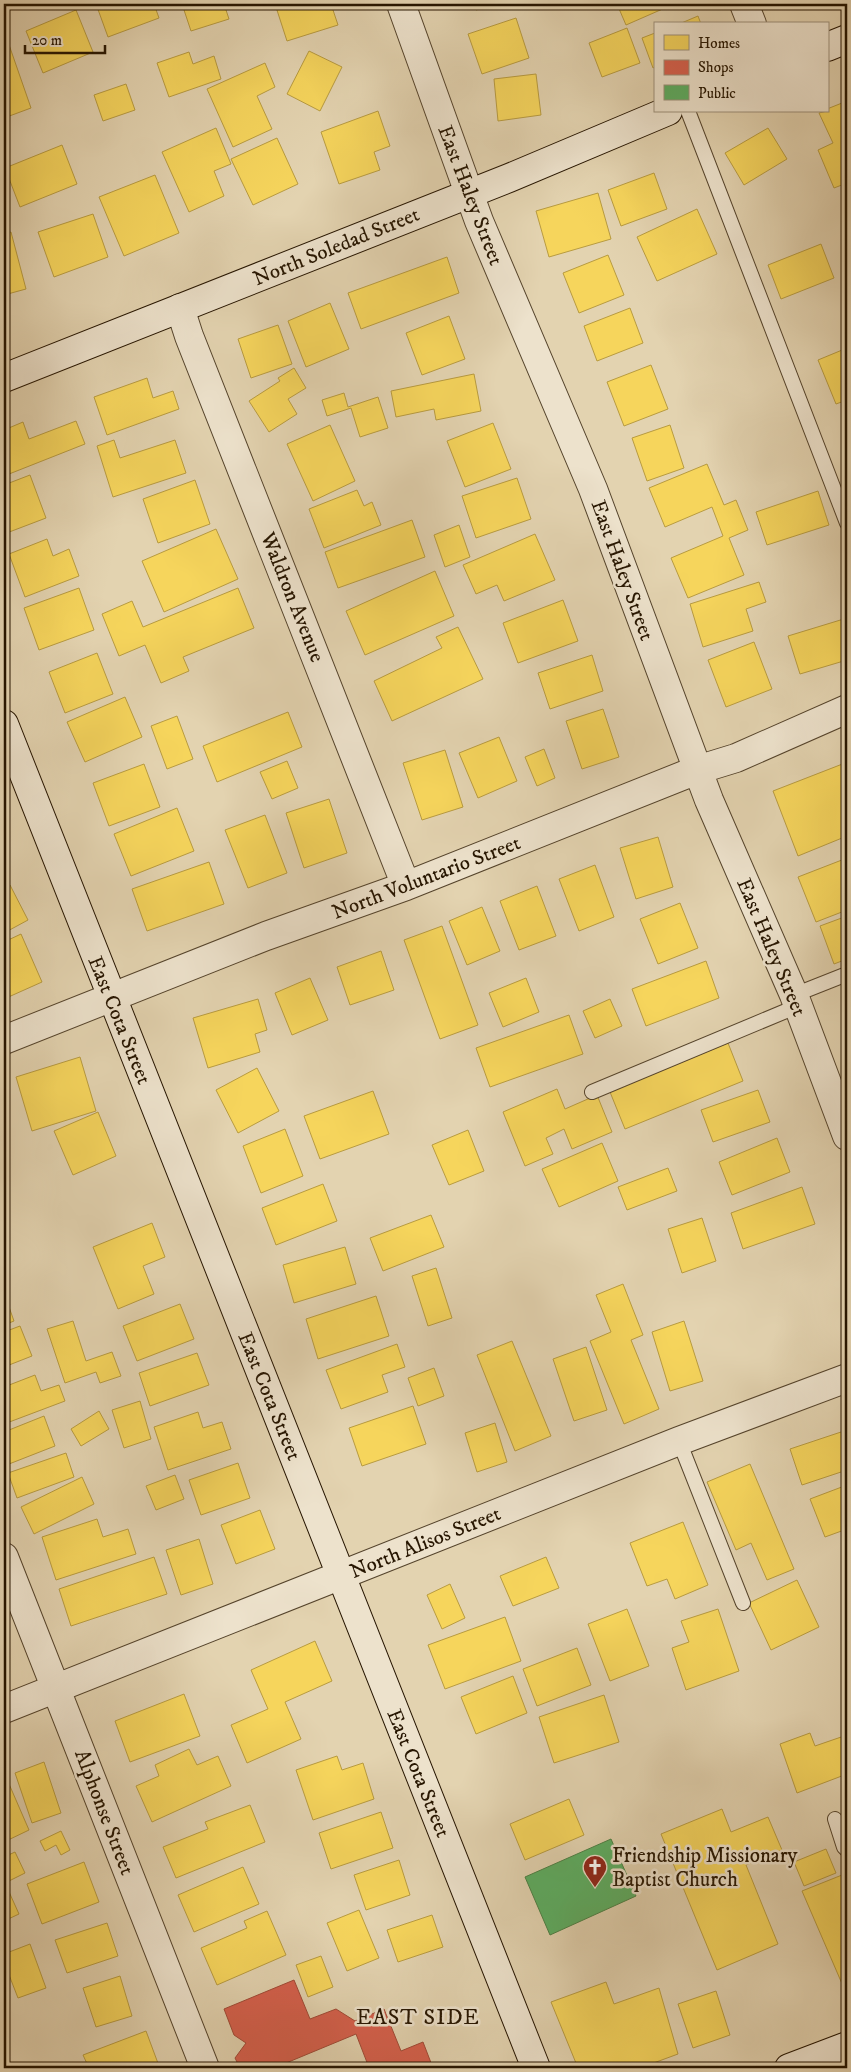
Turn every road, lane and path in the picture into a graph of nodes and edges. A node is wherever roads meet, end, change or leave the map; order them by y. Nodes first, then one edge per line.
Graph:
1 (400, 4) edge
2 (744, 4) edge
3 (751, 22) edge
4 (847, 39) edge
5 (828, 47) edge
6 (666, 112) edge
7 (688, 112) edge
8 (469, 192) junction
9 (180, 308) junction
10 (4, 378) edge
11 (847, 523) edge
12 (847, 709) edge
13 (4, 724) edge
14 (697, 770) junction
15 (406, 886) junction
16 (847, 974) edge
17 (111, 998) junction
18 (796, 1000) junction
19 (4, 1040) edge
20 (592, 1092) dead end
21 (847, 1136) edge
22 (847, 1378) edge
23 (679, 1441) junction
24 (4, 1556) edge
25 (341, 1575) junction
26 (743, 1604) dead end
27 (55, 1689) junction
28 (4, 1710) edge
29 (835, 1819) dead end
30 (847, 1850) edge
31 (847, 2046) edge
32 (205, 2068) edge
33 (536, 2068) edge
34 (788, 2068) edge

1 - 8 street, East Haley Street
2 - 3 street
4 - 5 street
6 - 8 street, North Soledad Street
7 - 11 lane
8 - 9 street, North Soledad Street
8 - 14 street, East Haley Street
9 - 10 street, North Soledad Street
9 - 15 street, Waldron Avenue
12 - 14 street, North Voluntario Street
13 - 17 street, East Cota Street
14 - 15 street, North Voluntario Street
14 - 18 street, East Haley Street
15 - 17 street, North Voluntario Street
16 - 18 lane
17 - 19 street, North Voluntario Street
17 - 25 street, East Cota Street
18 - 20 lane
18 - 21 street, East Haley Street
22 - 23 street, North Alisos Street
23 - 25 street, North Alisos Street
23 - 26 lane
24 - 27 street, Alphonse Street
25 - 27 street, North Alisos Street
25 - 33 street, East Cota Street
27 - 28 street, North Alisos Street
27 - 32 street, Alphonse Street
29 - 30 lane
31 - 34 street

